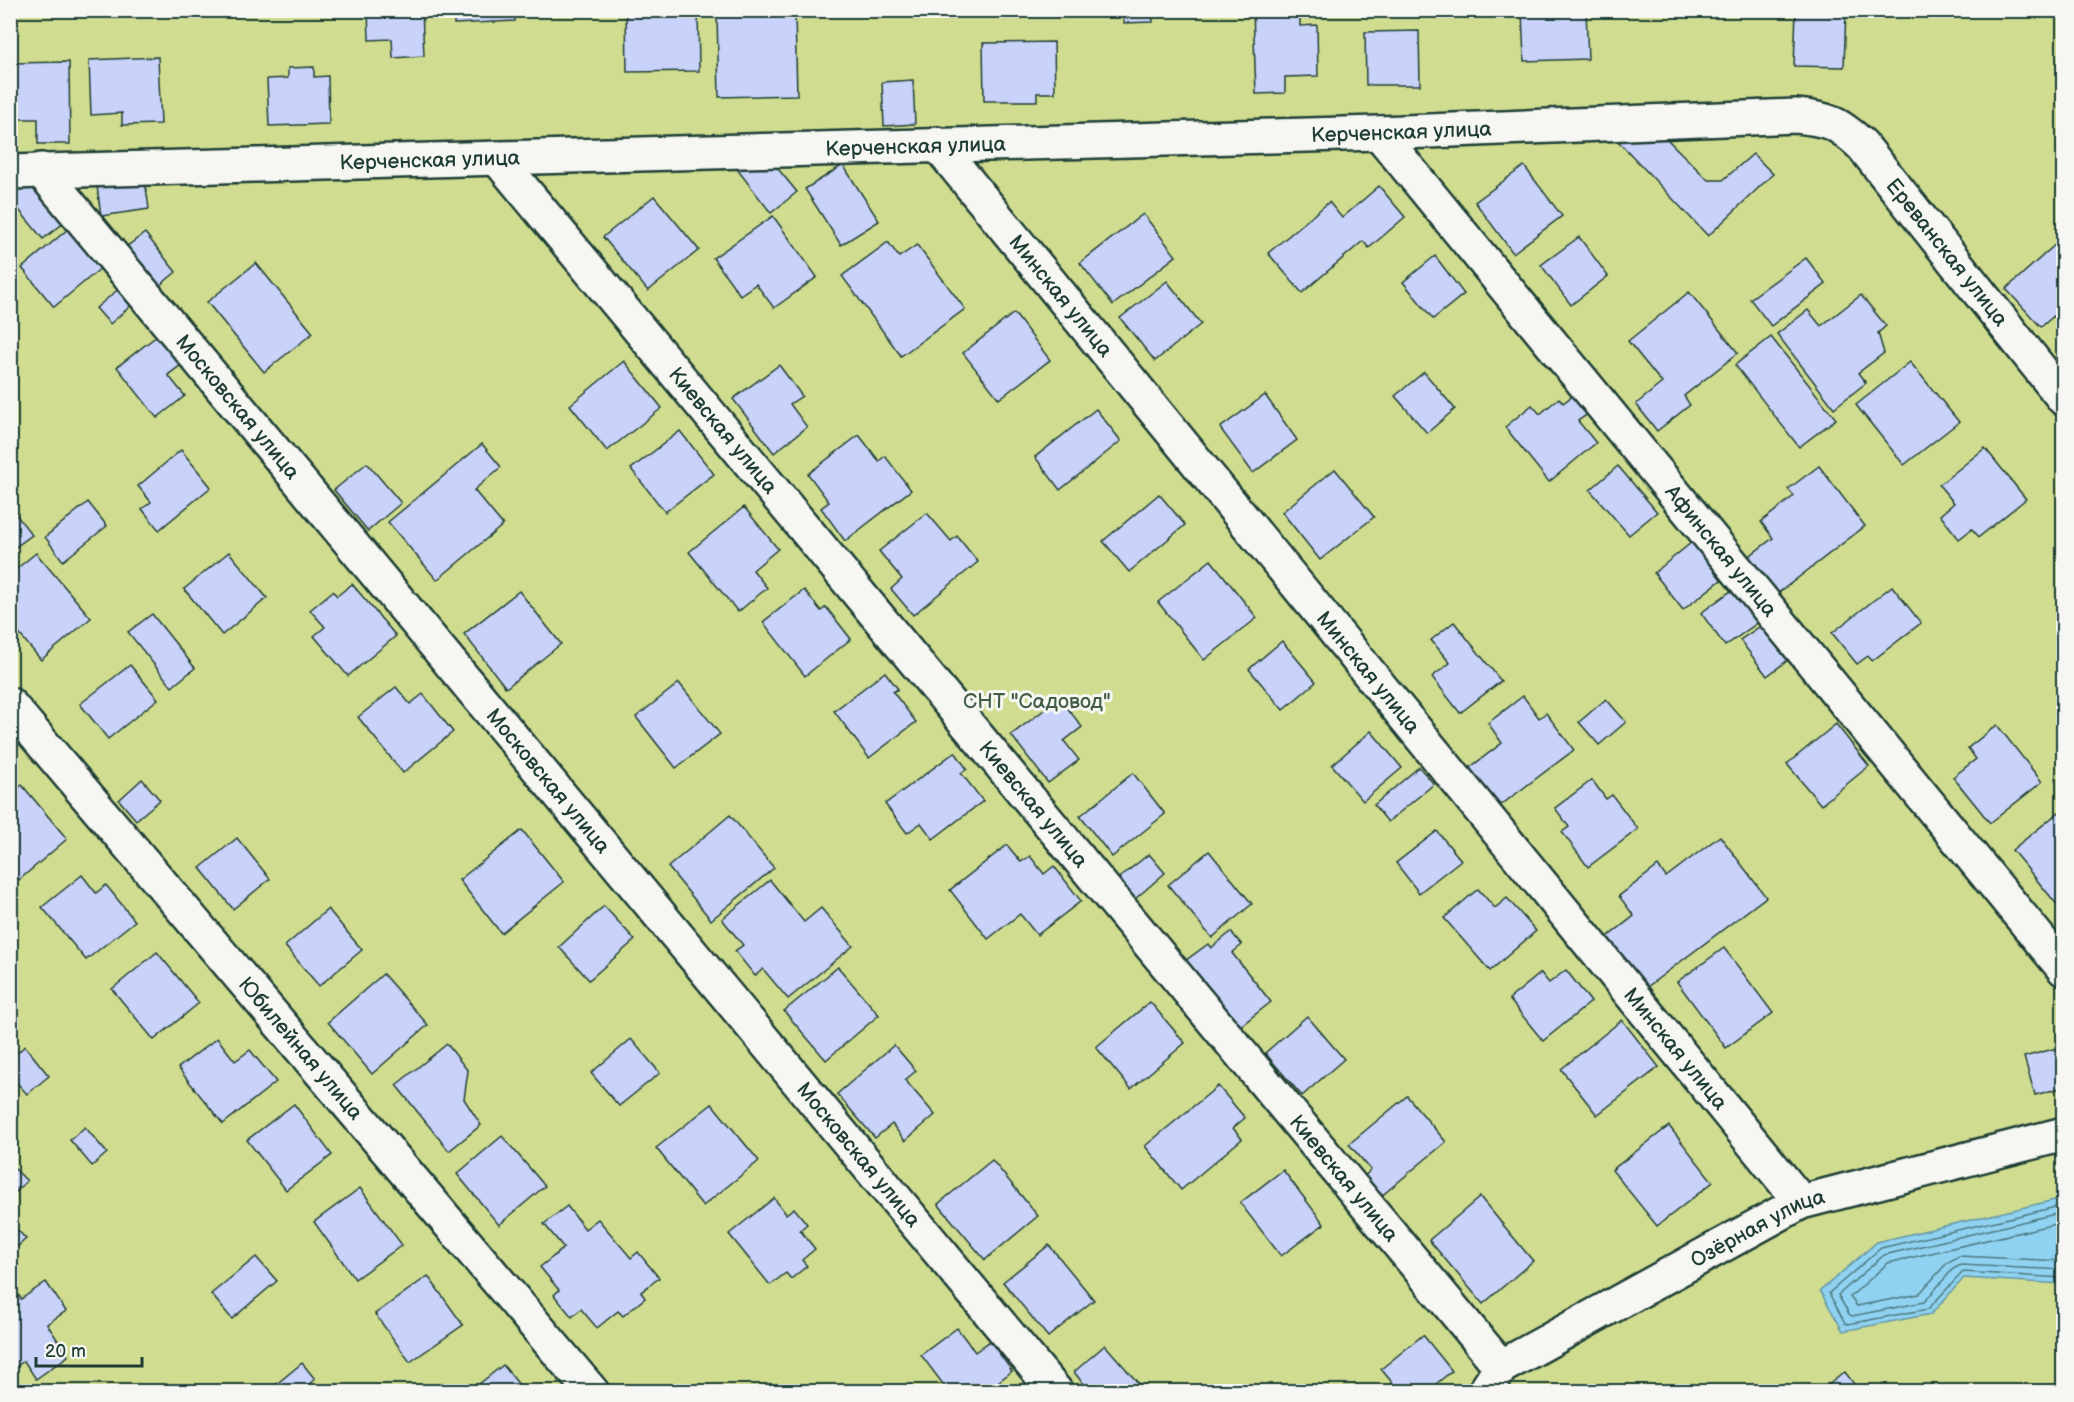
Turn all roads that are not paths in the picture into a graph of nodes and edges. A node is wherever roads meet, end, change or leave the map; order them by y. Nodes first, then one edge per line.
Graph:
1 (1821, 118) joint
2 (1378, 133) junction
3 (937, 144) junction
4 (497, 158) junction
5 (26, 171) edge
6 (2064, 399) edge
7 (10, 705) edge
8 (2064, 969) edge
9 (2064, 1134) edge
10 (1801, 1202) junction
11 (1493, 1379) edge
12 (592, 1392) edge
13 (1056, 1392) edge

1 - 2 street, Керченская улица
1 - 6 street, Ереванская улица
2 - 3 street, Керченская улица
2 - 8 street, Афинская улица
3 - 4 street, Керченская улица
3 - 10 street, Минская улица
4 - 5 street, Керченская улица
4 - 11 street, Киевская улица
5 - 13 street, Московская улица
7 - 12 street, Юбилейная улица
9 - 10 street, Озёрная улица
10 - 11 street, Озёрная улица

